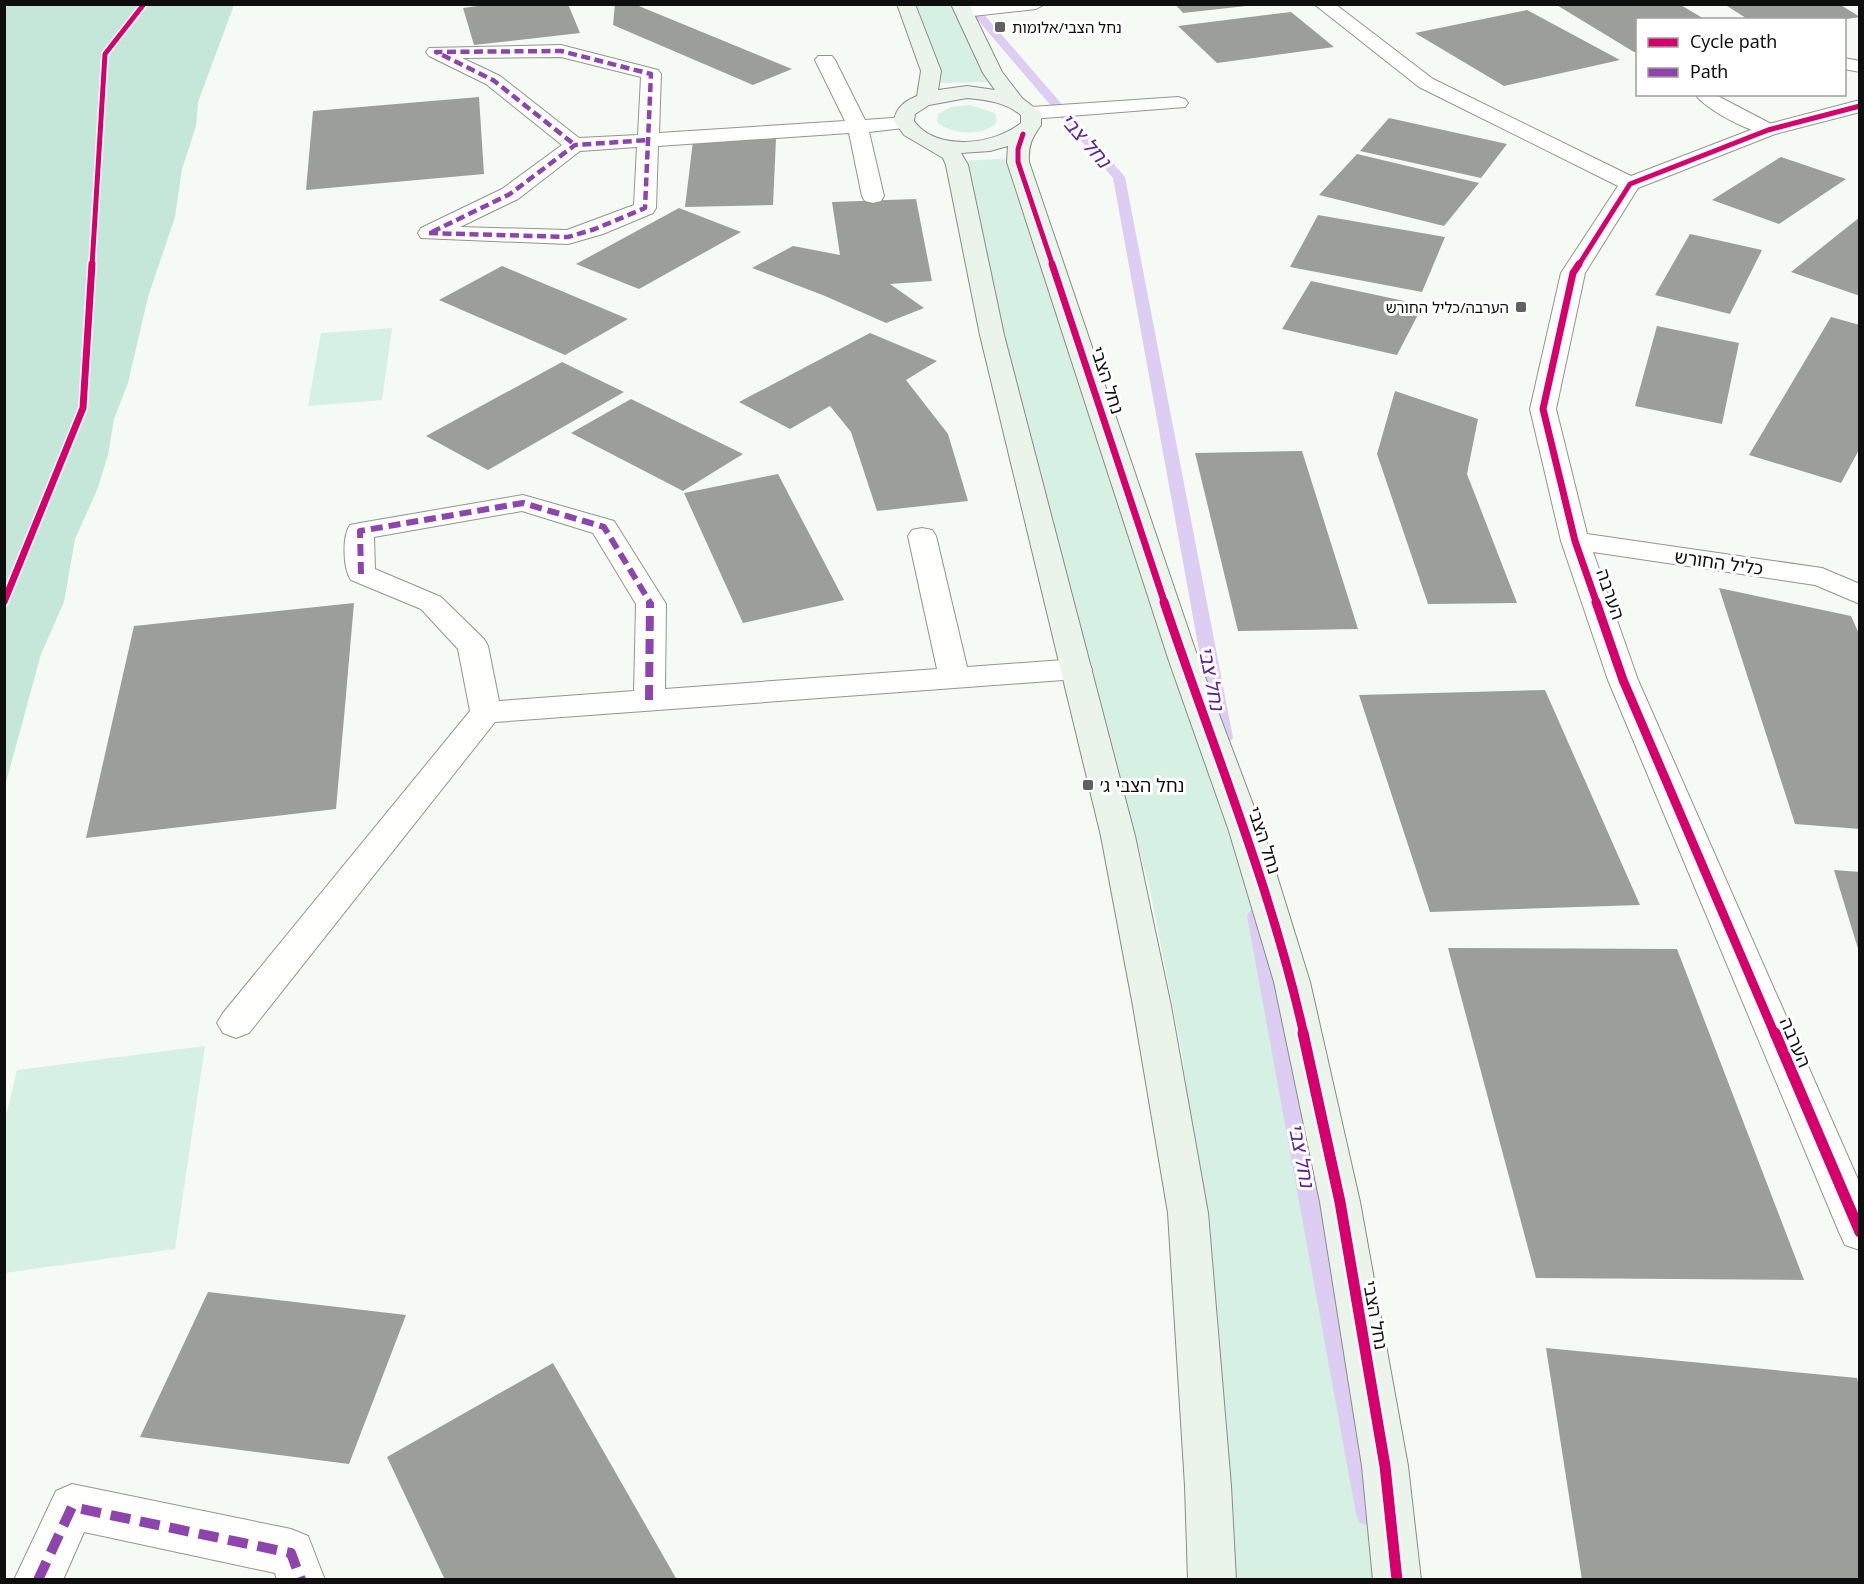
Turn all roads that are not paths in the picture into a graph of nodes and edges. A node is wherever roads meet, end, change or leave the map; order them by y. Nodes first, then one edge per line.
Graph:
1 (906, 4) edge
2 (1036, 4) edge
3 (1323, 4) edge
4 (962, 8) edge
5 (825, 60) dead end
6 (1705, 96) edge
7 (927, 98) junction
8 (1014, 101) junction
9 (1178, 103) dead end
10 (1860, 106) edge
11 (905, 123) junction
12 (1027, 124) junction
13 (858, 126) junction
14 (1768, 130) junction
15 (649, 140) junction
16 (933, 142) junction
17 (575, 145) junction
18 (1630, 184) junction
19 (873, 196) dead end
20 (922, 536) dead end
21 (1575, 541) junction
22 (1860, 595) edge
23 (1077, 669) junction
24 (954, 678) junction
25 (649, 700) junction
26 (486, 712) junction
27 (236, 1023) dead end
28 (1860, 1232) edge
29 (38, 1580) edge
30 (301, 1580) edge
31 (1212, 1580) edge
32 (1397, 1580) edge

1 - 7 street
2 - 4 street
3 - 18 street
4 - 8 street
5 - 13 street
6 - 14 lane
7 - 8 street
7 - 11 street
8 - 12 street
9 - 12 street
10 - 14 street
11 - 13 street
11 - 16 street
12 - 16 street
12 - 32 street, נחל הצבי
13 - 15 street
13 - 19 street
14 - 18 street
15 - 17 street
15 - 17 street
15 - 17 street
16 - 23 street
18 - 21 street, הערבה
20 - 24 street
21 - 22 street, כליל החורש
21 - 28 street, הערבה
23 - 24 street
23 - 31 street
24 - 25 street
25 - 26 street
25 - 26 street
26 - 27 street
29 - 30 street

